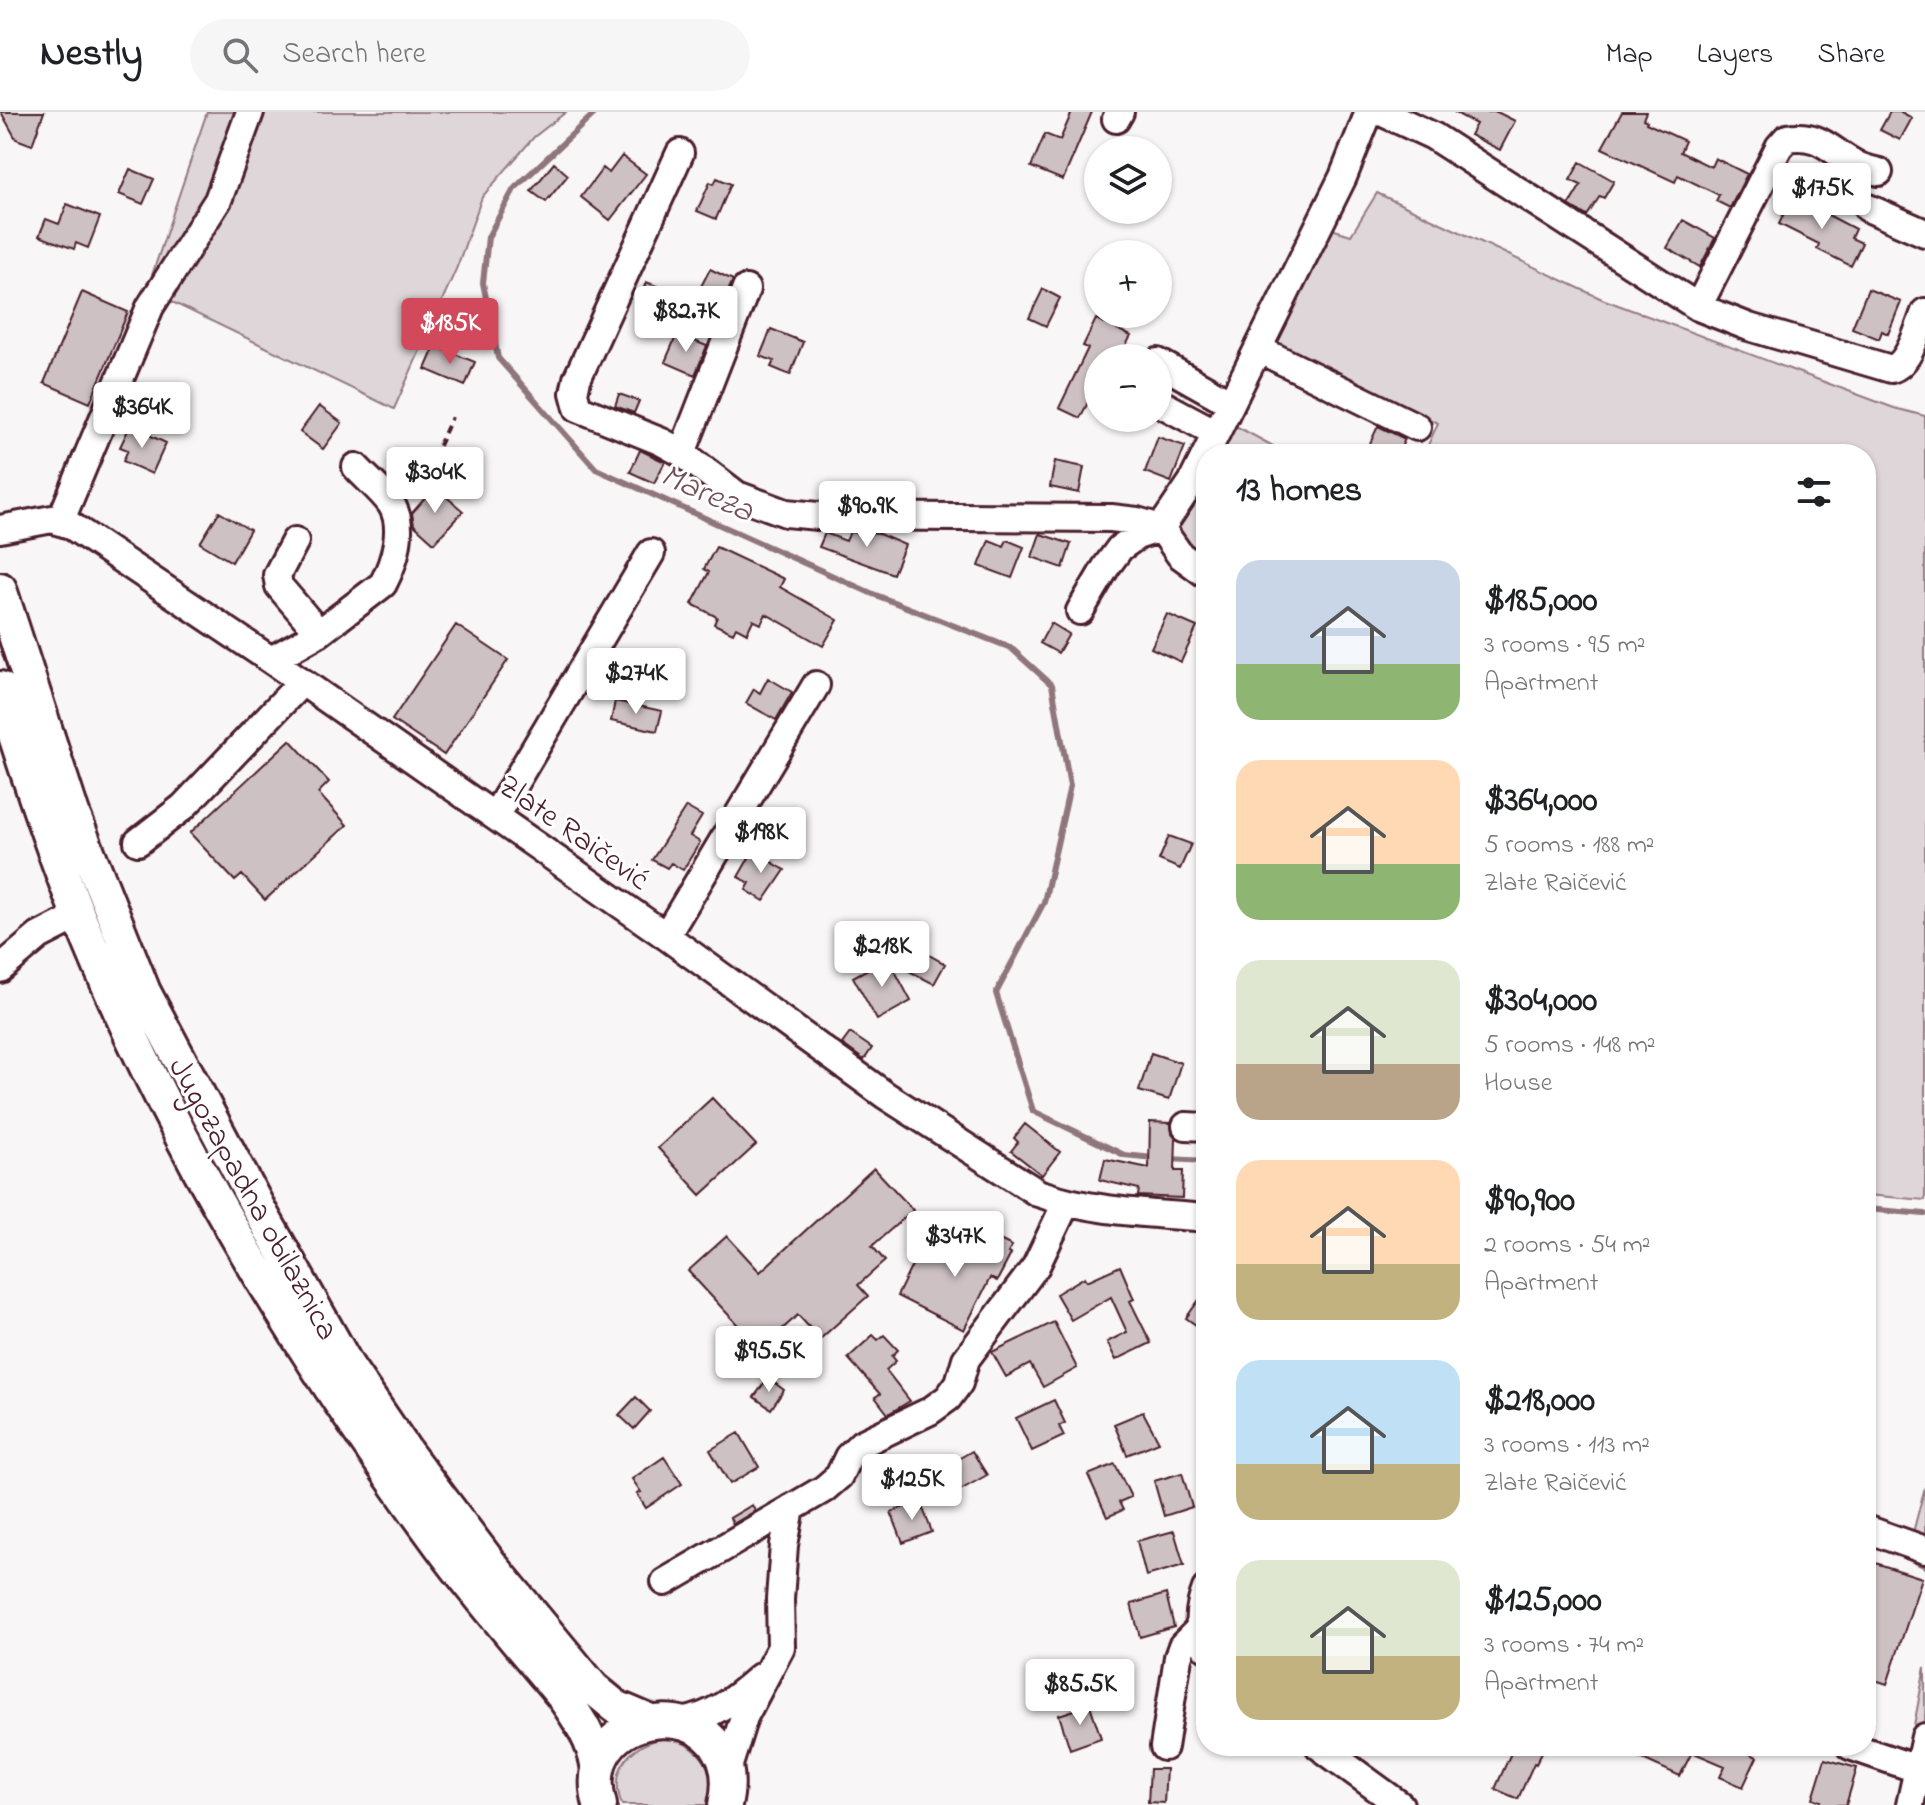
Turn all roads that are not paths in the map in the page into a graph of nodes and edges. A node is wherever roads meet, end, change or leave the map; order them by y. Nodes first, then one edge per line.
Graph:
1 (250, 112) edge
2 (1369, 112) edge
3 (1381, 112) edge
4 (680, 153) dead end
5 (1879, 172) dead end
6 (1868, 208) dead end
7 (1925, 233) edge
8 (746, 289) dead end
9 (1698, 307) junction
10 (1925, 312) edge
11 (1258, 349) junction
12 (1172, 370) edge
13 (1231, 403) junction
14 (1172, 409) edge
15 (1417, 427) dead end
16 (1216, 433) junction
17 (1211, 444) edge
18 (682, 453) junction
19 (356, 467) dead end
20 (1196, 474) edge
21 (60, 522) junction
22 (1161, 528) junction
23 (0, 529) edge
24 (295, 541) dead end
25 (651, 553) dead end
26 (1196, 567) edge
27 (0, 589) edge
28 (1080, 611) dead end
29 (319, 633) junction
30 (271, 660) junction
31 (301, 683) junction
32 (816, 685) dead end
33 (0, 688) edge
34 (495, 816) junction
35 (138, 842) dead end
36 (78, 916) junction
37 (666, 936) junction
38 (0, 969) edge
39 (1066, 1203) junction
40 (1196, 1217) edge
41 (791, 1508) junction
42 (1876, 1533) edge
43 (1925, 1550) edge
44 (665, 1582) dead end
45 (1196, 1640) edge
46 (772, 1667) junction
47 (649, 1721) junction
48 (681, 1722) junction
49 (1925, 1737) edge
50 (1164, 1747) dead end
51 (1876, 1755) edge
52 (1331, 1756) edge
53 (1917, 1769) junction
54 (728, 1793) edge
55 (598, 1794) edge
56 (1390, 1803) edge
57 (1910, 1805) edge

1 - 21 street
2 - 11 street
3 - 9 street
4 - 18 street
5 - 9 street
6 - 7 street
8 - 18 street
9 - 10 street
11 - 13 street
11 - 15 street
12 - 13 street
13 - 16 street
14 - 16 street
16 - 17 street
18 - 22 street
19 - 29 street
20 - 22 street
21 - 23 street
21 - 30 street, Zlate Raičević
22 - 26 street
22 - 28 street
24 - 29 street
25 - 34 street
27 - 47 main road, Jugozapadna obilaznica
29 - 30 street
30 - 31 street, Zlate Raičević
31 - 34 street, Zlate Raičević
31 - 35 street
32 - 37 street
33 - 36 main road, Jugozapadna obilaznica
34 - 37 street, Zlate Raičević
36 - 38 street
36 - 55 main road, Jugozapadna obilaznica
37 - 39 street, Zlate Raičević
39 - 40 street, Zlate Raičević
39 - 41 street
41 - 44 street
41 - 46 street
42 - 43 street
45 - 50 street
46 - 48 street
46 - 54 street
47 - 48 main road
47 - 55 main road
48 - 54 main road
49 - 53 street
51 - 53 street
52 - 56 street
53 - 57 street

